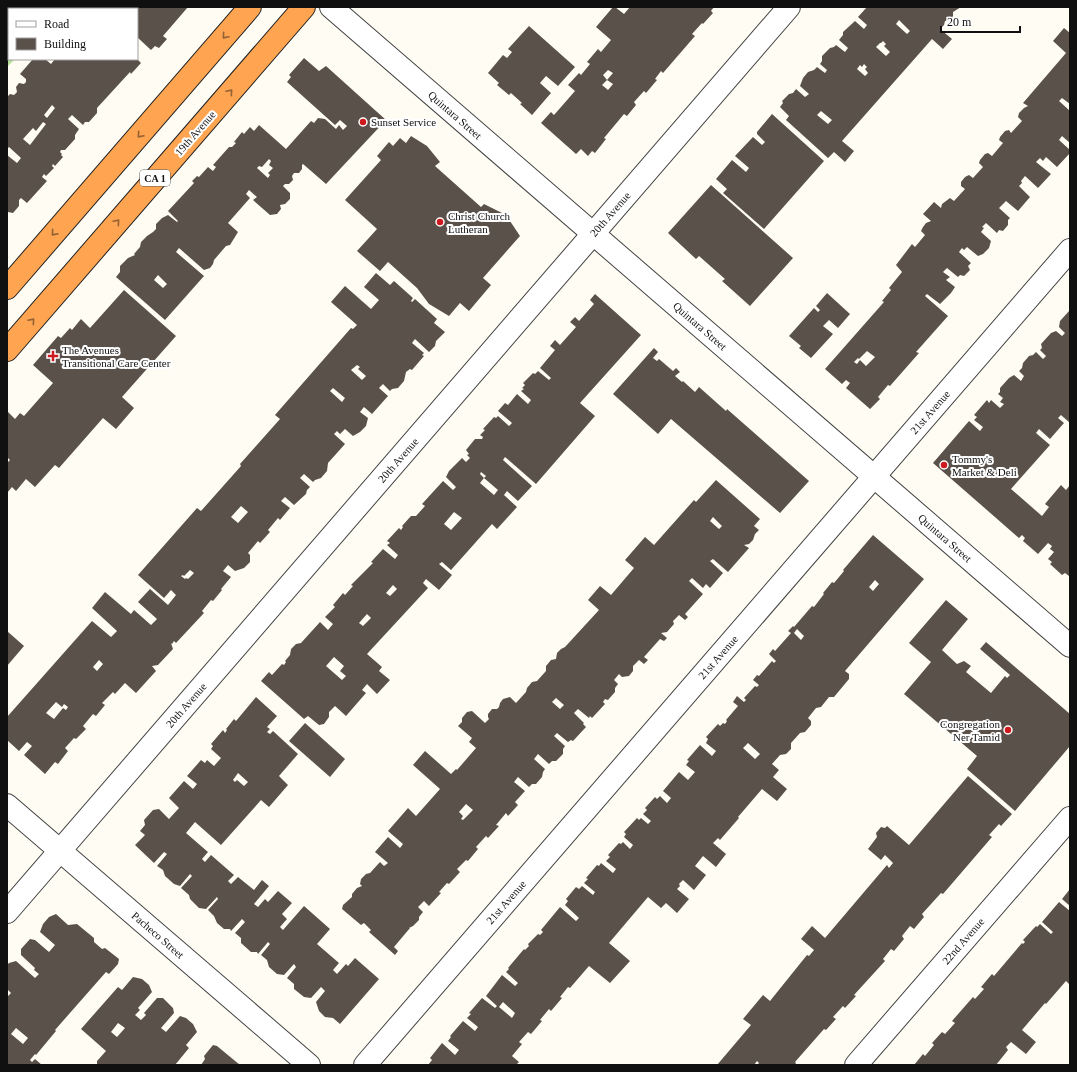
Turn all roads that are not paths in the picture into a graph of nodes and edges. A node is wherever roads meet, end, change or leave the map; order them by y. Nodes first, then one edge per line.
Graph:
1 (250, 7) edge
2 (304, 7) edge
3 (331, 7) edge
4 (789, 7) edge
5 (593, 234) junction
6 (1070, 250) edge
7 (7, 288) edge
8 (7, 350) edge
9 (874, 476) junction
10 (1070, 646) edge
11 (7, 804) edge
12 (1070, 818) edge
13 (60, 850) junction
14 (7, 912) edge
15 (309, 1065) edge
16 (366, 1065) edge
17 (856, 1065) edge

1 -> 7 highway
8 -> 2 highway, 19th Avenue / CA 1
3 - 5 street, Quintara Street
4 - 5 street, 20th Avenue
5 - 9 street, Quintara Street
5 - 13 street, 20th Avenue
6 - 9 street, 21st Avenue
9 - 10 street, Quintara Street
9 - 16 street, 21st Avenue
11 - 13 street, Pacheco Street
12 - 17 street, 22nd Avenue
13 - 14 street, 20th Avenue
13 - 15 street, Pacheco Street

